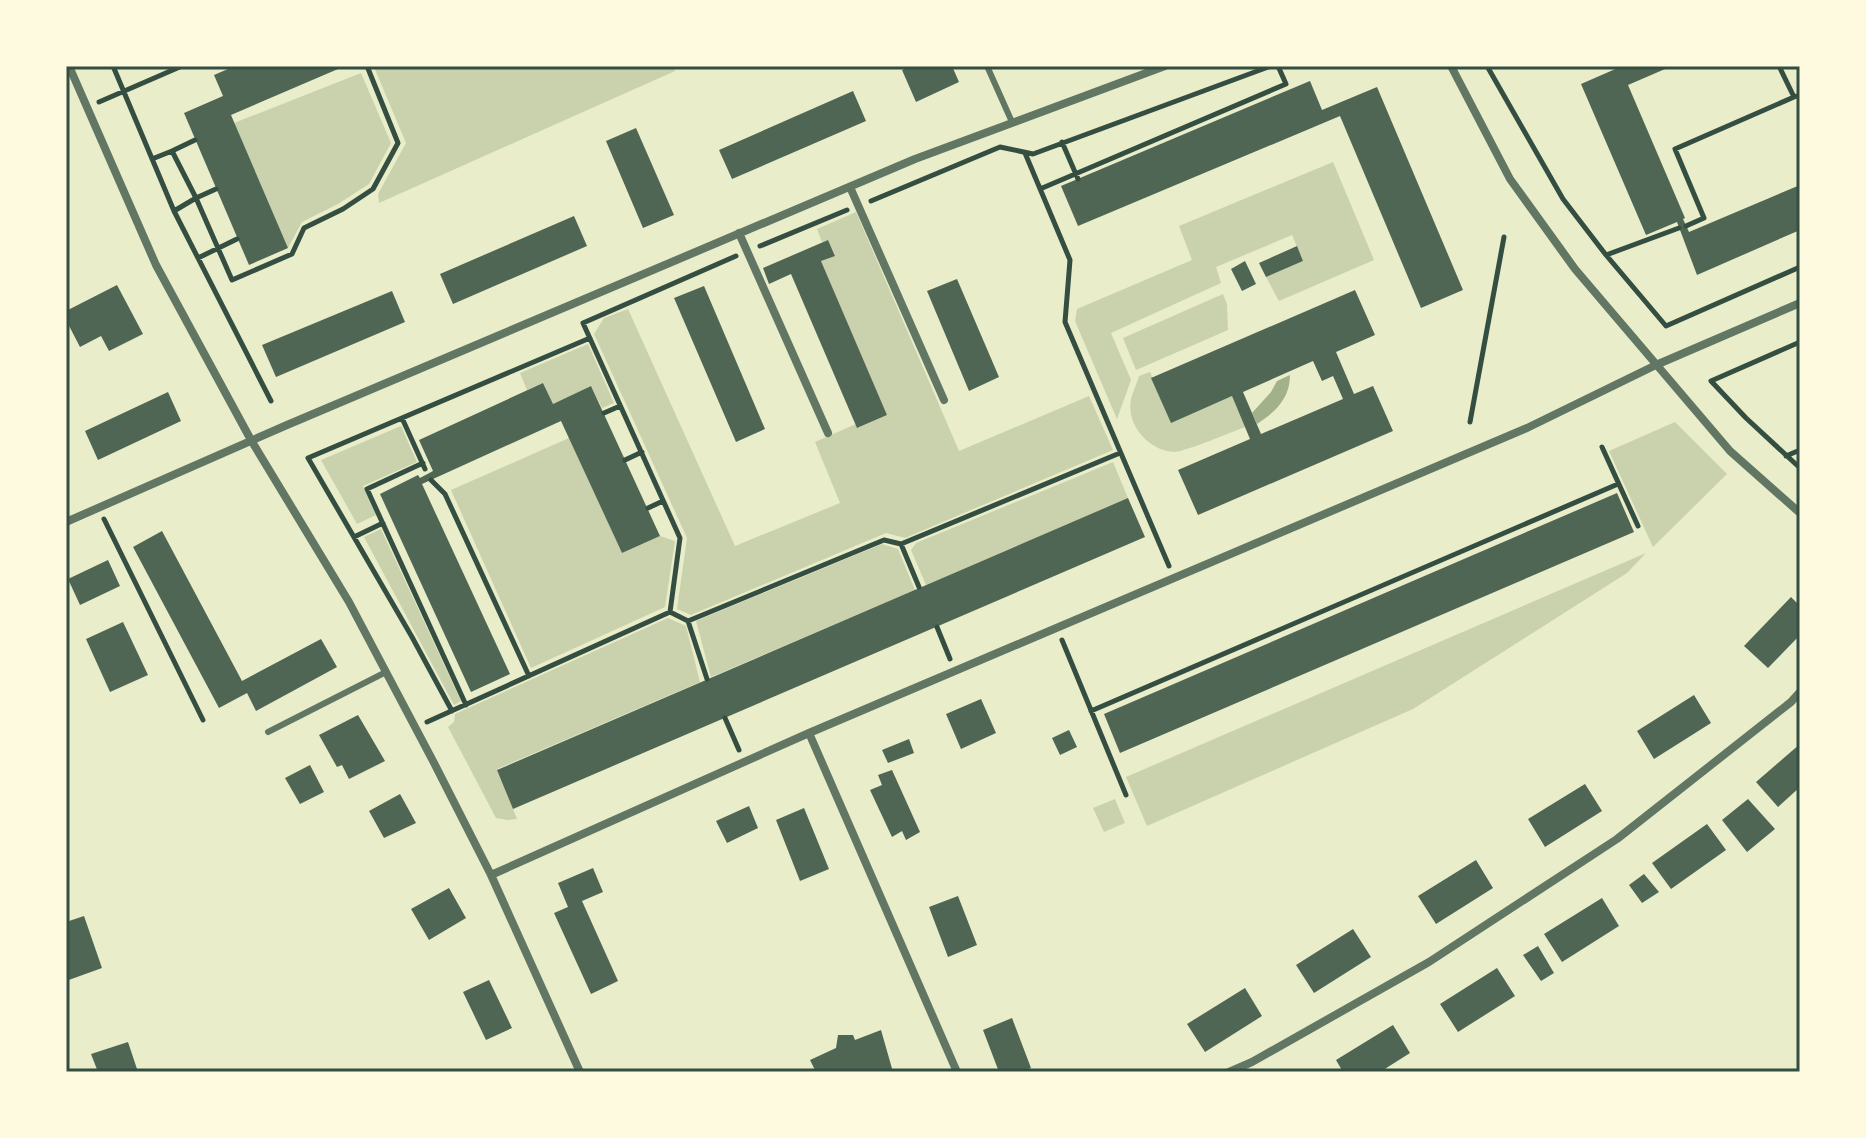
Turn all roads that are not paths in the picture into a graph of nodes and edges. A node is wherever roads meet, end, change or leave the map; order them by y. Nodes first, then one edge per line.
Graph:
1 (69, 66) edge
2 (987, 66) edge
3 (1165, 66) edge
4 (1451, 66) edge
5 (1012, 122) junction
6 (850, 187) junction
7 (739, 233) junction
8 (1799, 307) edge
9 (1656, 365) junction
10 (944, 400) dead end
11 (828, 433) dead end
12 (251, 440) junction
13 (1800, 513) edge
14 (66, 522) edge
15 (386, 672) junction
16 (1800, 692) edge
17 (268, 732) dead end
18 (809, 733) junction
19 (491, 875) junction
20 (580, 1072) edge
21 (957, 1072) edge
22 (1229, 1072) edge

1 - 12 street
2 - 5 lane
3 - 5 street
4 - 9 street
5 - 6 street
6 - 7 street
6 - 10 street
7 - 11 street
7 - 12 street
8 - 9 street
9 - 13 street
9 - 18 street
12 - 14 street
12 - 15 street
15 - 17 lane
15 - 19 street
16 - 22 street
18 - 19 street
18 - 21 street
19 - 20 street

